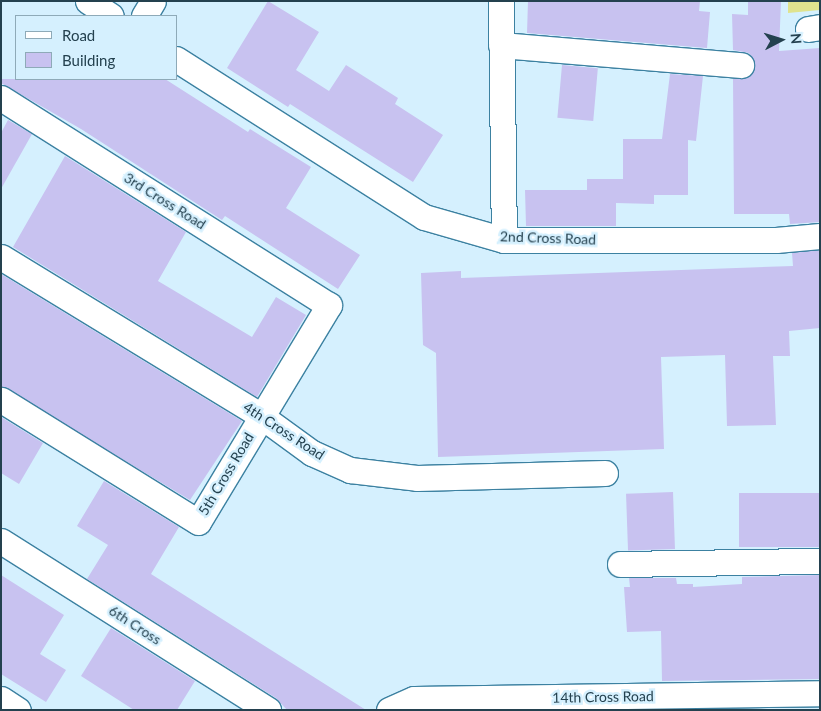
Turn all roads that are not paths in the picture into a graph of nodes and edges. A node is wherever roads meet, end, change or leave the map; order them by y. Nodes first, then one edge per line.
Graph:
1 (88, 1) edge
2 (153, 1) edge
3 (501, 1) edge
4 (109, 15) edge
5 (145, 15) edge
6 (501, 45) junction
7 (178, 60) edge
8 (741, 65) dead end
9 (1, 98) edge
10 (820, 236) edge
11 (504, 240) junction
12 (1, 258) edge
13 (329, 305) joint
14 (1, 400) edge
15 (261, 416) junction
16 (605, 473) dead end
17 (1, 541) edge
18 (820, 561) edge
19 (620, 564) dead end
20 (820, 694) edge
21 (1, 699) edge
22 (18, 710) edge
23 (268, 710) edge
24 (389, 710) edge

1 - 4 street
2 - 5 street
3 - 6 street
6 - 8 street
6 - 11 street
7 - 11 street, 2nd Cross Road
9 - 13 street, 3rd Cross Road
10 - 11 street, 2nd Cross Road
12 - 15 street, 4th Cross Road
13 - 15 street, 5th Cross Road
14 - 15 street, 5th Cross Road
15 - 16 street, 4th Cross Road
17 - 23 street, 6th Cross
18 - 19 street
20 - 24 street, 14th Cross Road
21 - 22 street

